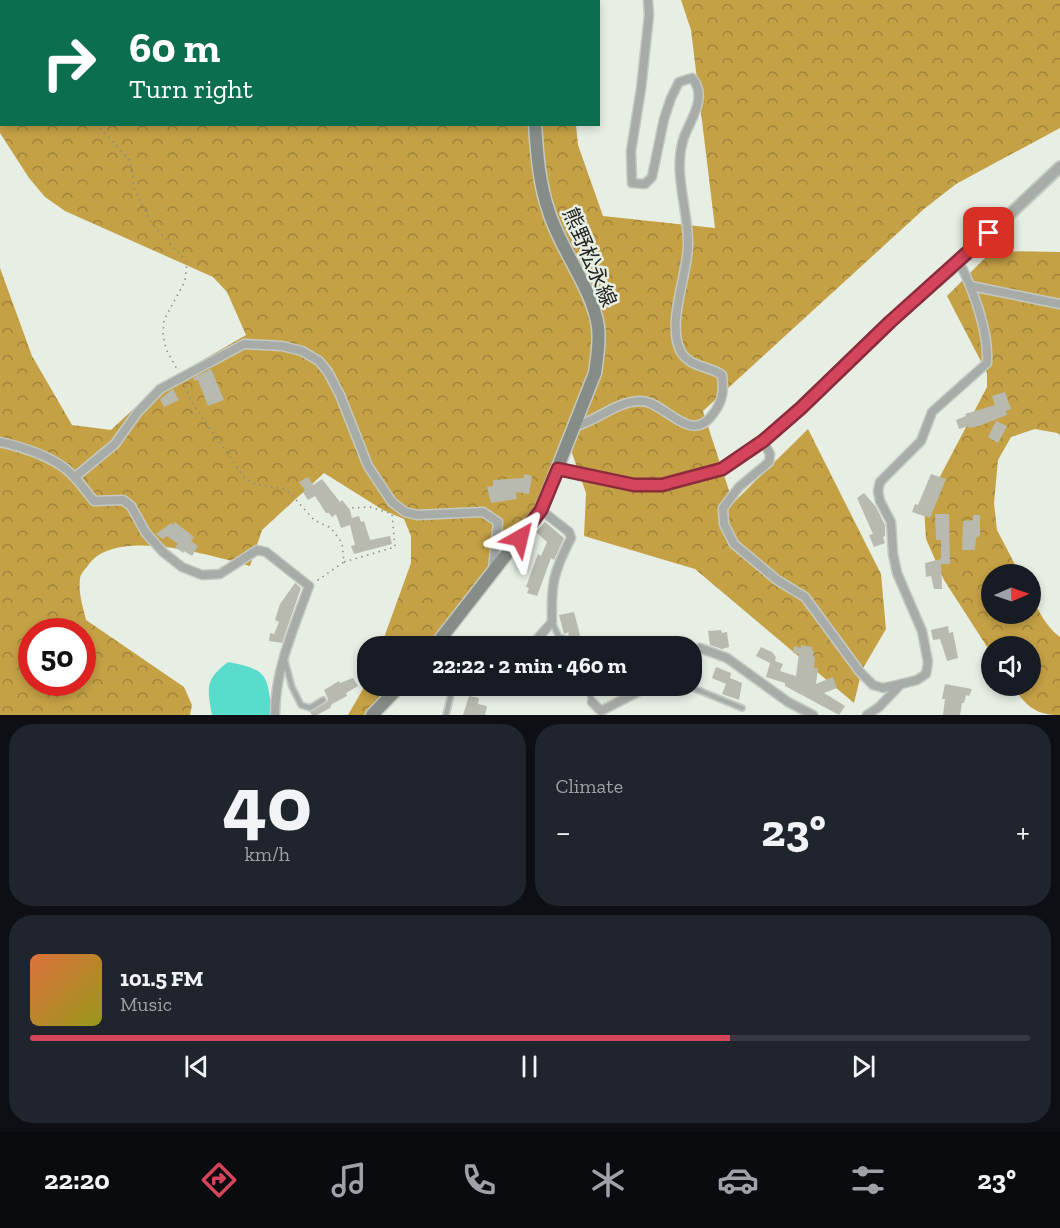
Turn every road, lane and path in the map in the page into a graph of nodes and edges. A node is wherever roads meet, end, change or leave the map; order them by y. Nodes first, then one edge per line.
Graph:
1 (648, 0) edge
2 (98, 126) edge
3 (535, 126) edge
4 (1060, 167) edge
5 (958, 262) junction
6 (971, 286) junction
7 (1060, 304) edge
8 (175, 364) dead end
9 (182, 376) junction
10 (574, 427) junction
11 (763, 441) junction
12 (0, 442) edge
13 (558, 469) junction
14 (75, 477) junction
15 (351, 504) dead end
16 (541, 510) junction
17 (344, 562) junction
18 (493, 573) junction
19 (309, 585) junction
20 (552, 622) junction
21 (443, 636) edge
22 (540, 636) edge
23 (559, 636) edge
24 (702, 649) edge
25 (283, 656) junction
26 (901, 684) junction
27 (702, 692) edge
28 (390, 696) edge
29 (451, 696) edge
30 (590, 696) edge
31 (630, 696) edge
32 (323, 700) dead end
33 (592, 702) joint
34 (742, 708) dead end
35 (274, 715) edge
36 (372, 715) edge
37 (446, 715) edge
38 (813, 715) edge
39 (867, 715) edge

1 - 10 street
2 - 8 path
3 - 10 main road, 熊野松永線
4 - 5 street
5 - 6 street
5 - 11 street
6 - 7 street
6 - 26 street
9 - 14 street
9 - 17 path
9 - 18 street
10 - 13 main road, 熊野松永線
11 - 13 street
11 - 26 street
12 - 14 street
13 - 16 main road, 熊野松永線
14 - 19 street
15 - 17 path
16 - 18 main road, 熊野松永線
16 - 20 street
17 - 19 path
18 - 21 main road, 熊野松永線
19 - 25 street
20 - 22 street
20 - 23 lane
24 - 38 street
25 - 32 lane
25 - 35 street
26 - 39 street
27 - 34 lane
28 - 36 main road
29 - 37 lane
30 - 33 lane
31 - 33 street

